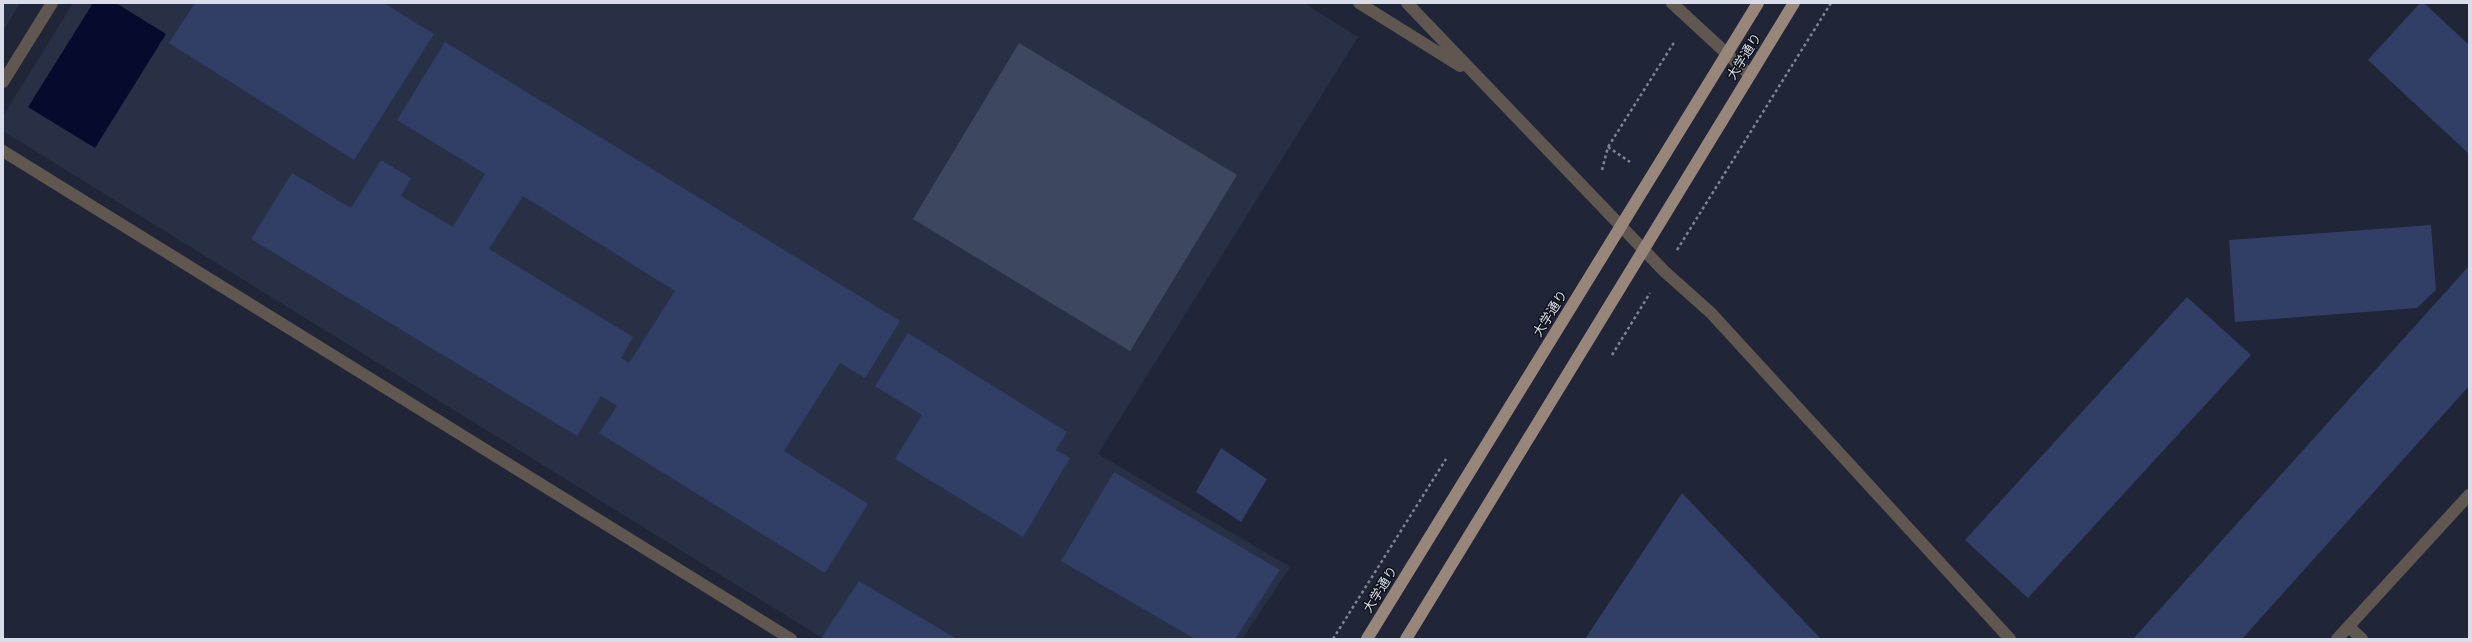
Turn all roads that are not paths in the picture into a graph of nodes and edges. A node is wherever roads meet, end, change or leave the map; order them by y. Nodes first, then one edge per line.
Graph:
1 (52, 3) edge
2 (1359, 3) edge
3 (1407, 3) edge
4 (1672, 3) edge
5 (1758, 3) edge
6 (1794, 3) edge
7 (1727, 53) junction
8 (1473, 74) junction
9 (1750, 75) junction
10 (3, 82) edge
11 (3, 151) edge
12 (1621, 226) junction
13 (1643, 249) junction
14 (2469, 495) edge
15 (2349, 627) junction
16 (791, 639) edge
17 (1367, 639) edge
18 (1406, 639) edge
19 (2010, 639) edge
20 (2337, 639) edge
21 (2362, 639) edge

1 - 10 street
2 - 8 street
3 - 8 street
4 - 7 street
5 - 7 main road, 大学通り
6 - 9 main road, 大学通り
7 - 9 street
7 - 12 main road, 大学通り
8 - 12 street
9 - 13 main road, 大学通り
11 - 16 street
12 - 13 street
12 - 17 main road, 大学通り
13 - 18 main road, 大学通り
13 - 19 street
14 - 15 street
15 - 20 street
15 - 21 street

